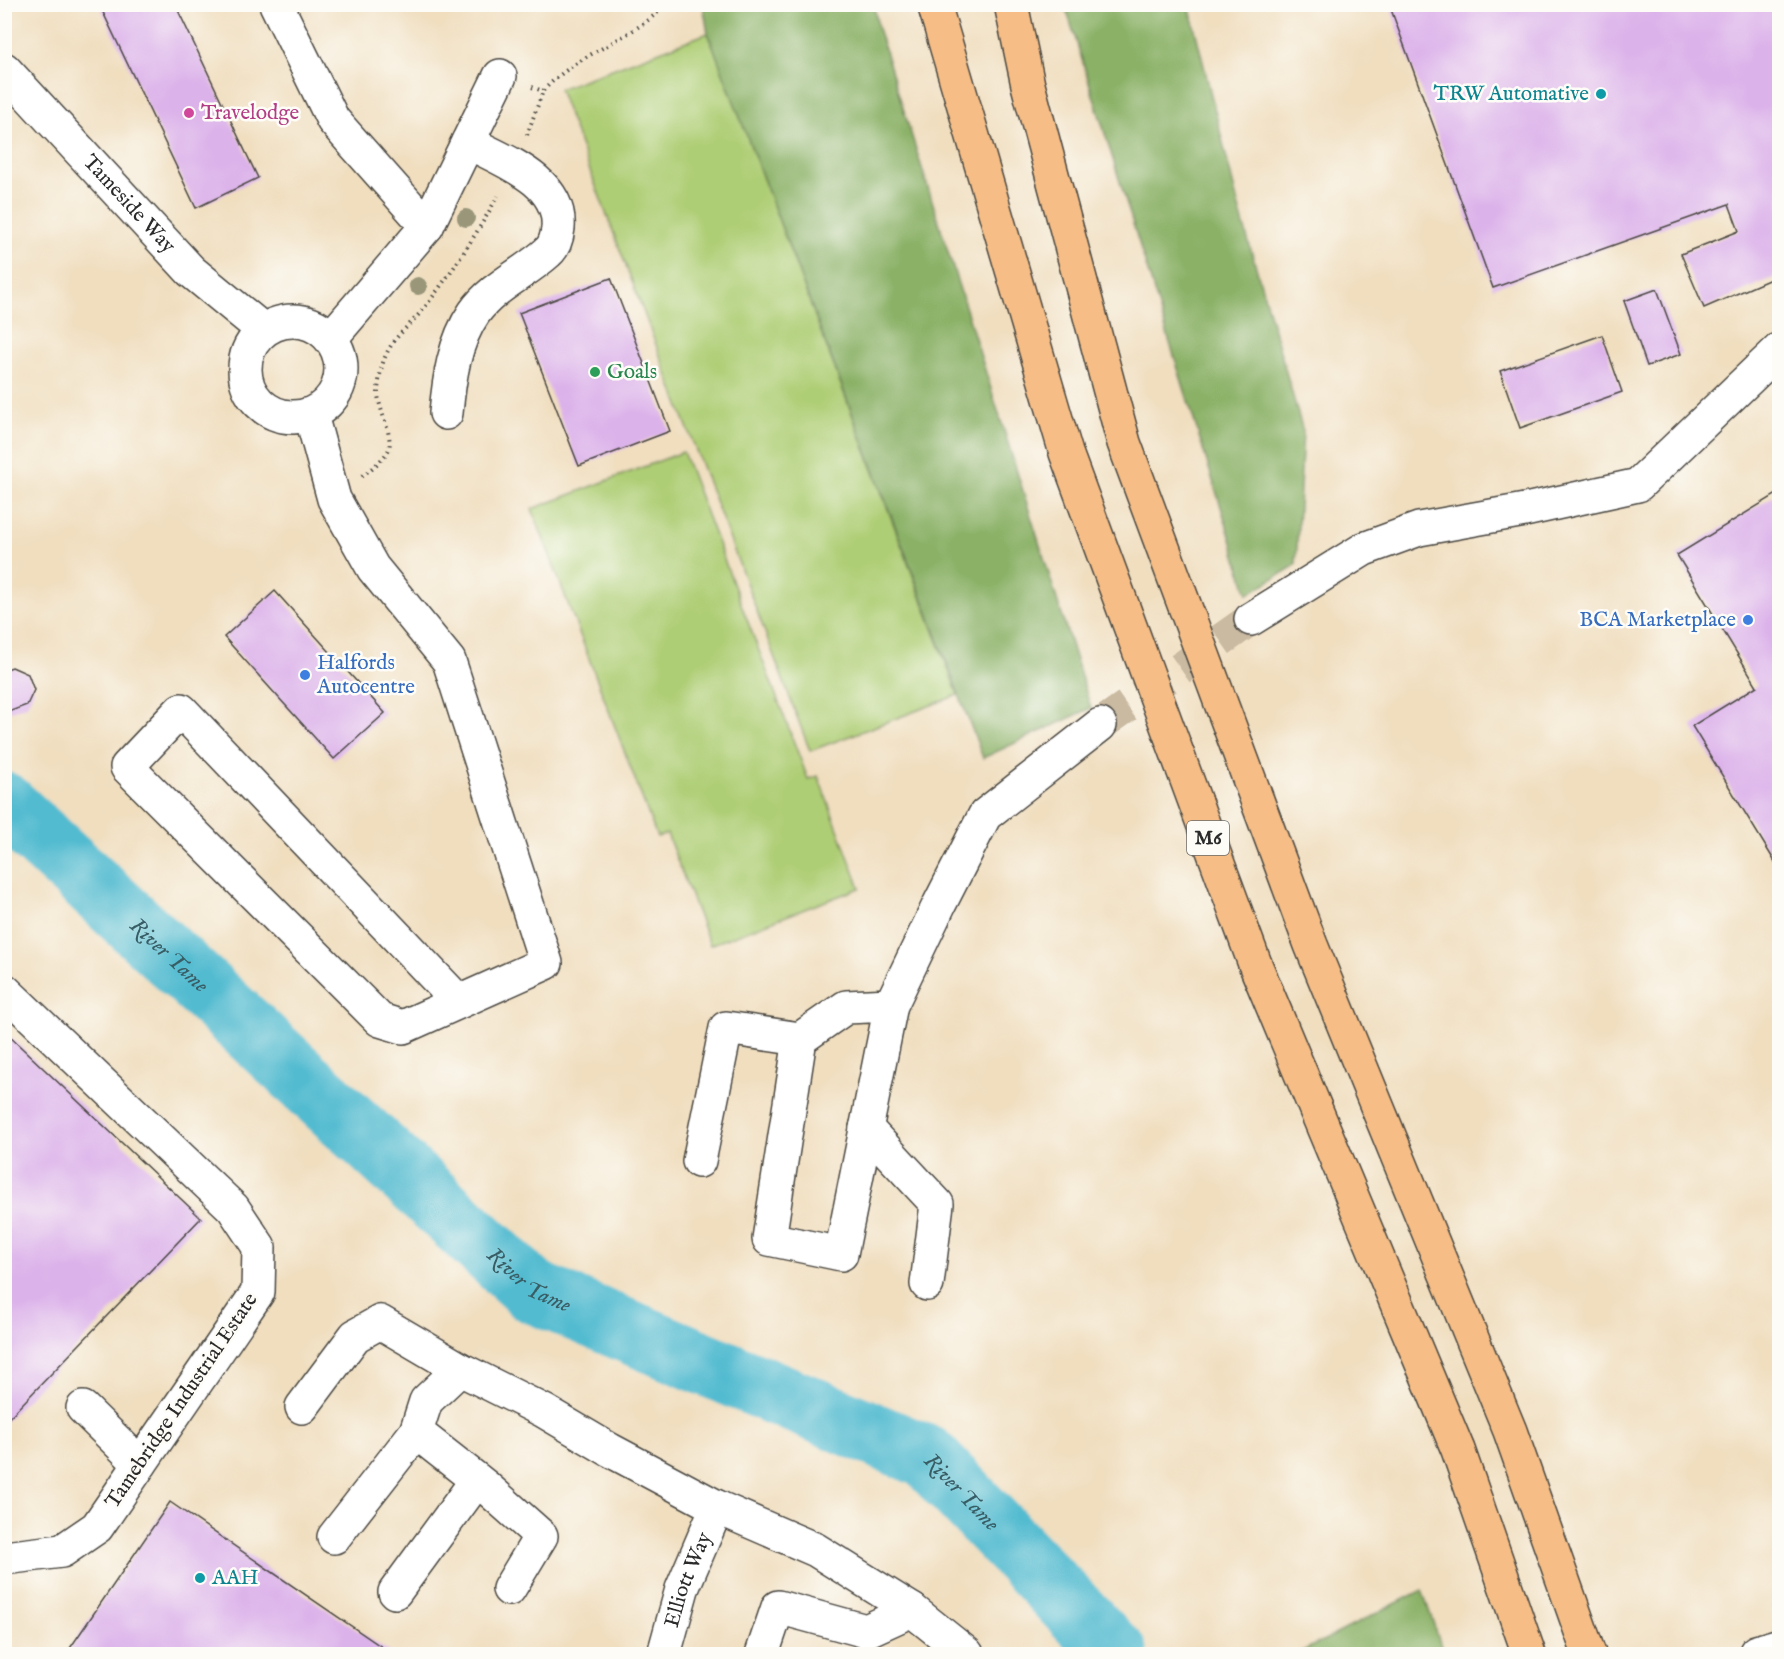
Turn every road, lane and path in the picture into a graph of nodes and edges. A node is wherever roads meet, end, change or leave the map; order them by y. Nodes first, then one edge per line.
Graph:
1 (276, 4) edge
2 (667, 4) edge
3 (934, 4) edge
4 (1011, 4) edge
5 (4, 69) edge
6 (500, 76) joint
7 (468, 142) junction
8 (427, 226) junction
9 (263, 330) junction
10 (331, 338) junction
11 (1779, 349) edge
12 (446, 413) dead end
13 (311, 415) junction
14 (1251, 619) tunnel mouth
15 (1100, 725) tunnel mouth
16 (4, 990) edge
17 (459, 1002) junction
18 (891, 1005) junction
19 (800, 1039) junction
20 (866, 1128) junction
21 (699, 1161) dead end
22 (927, 1284) dead end
23 (460, 1369) junction
24 (302, 1407) dead end
25 (83, 1408) dead end
26 (416, 1432) junction
27 (140, 1464) junction
28 (477, 1480) junction
29 (717, 1507) junction
30 (334, 1537) dead end
31 (4, 1558) edge
32 (509, 1589) dead end
33 (395, 1592) dead end
34 (912, 1610) junction
35 (1779, 1645) edge
36 (664, 1654) edge
37 (762, 1654) edge
38 (967, 1654) edge
39 (1529, 1654) edge
40 (1588, 1654) edge
41 (1757, 1654) edge

1 - 8 street
2 - 6 path
3 - 39 highway, M6
4 - 40 highway
5 - 9 street, Tameside Way
6 - 7 street
7 - 8 street
7 - 12 street
8 - 10 street
9 - 10 street
9 - 13 street
10 - 13 street
11 - 14 street
13 - 17 street
15 - 18 street
16 - 27 street, Tamebridge Industrial Estate
17 - 17 street
18 - 19 street
18 - 20 street
19 - 20 street
19 - 21 street
20 - 22 street
23 - 24 street, Elliott Way
23 - 26 street
23 - 29 street, Elliott Way
25 - 27 street
26 - 28 street
26 - 30 street
27 - 31 street, Tamebridge Industrial Estate
28 - 32 street
28 - 33 street
29 - 34 street, Elliott Way
29 - 36 street, Elliott Way
34 - 37 street
34 - 38 street, Elliott Way
35 - 41 street

